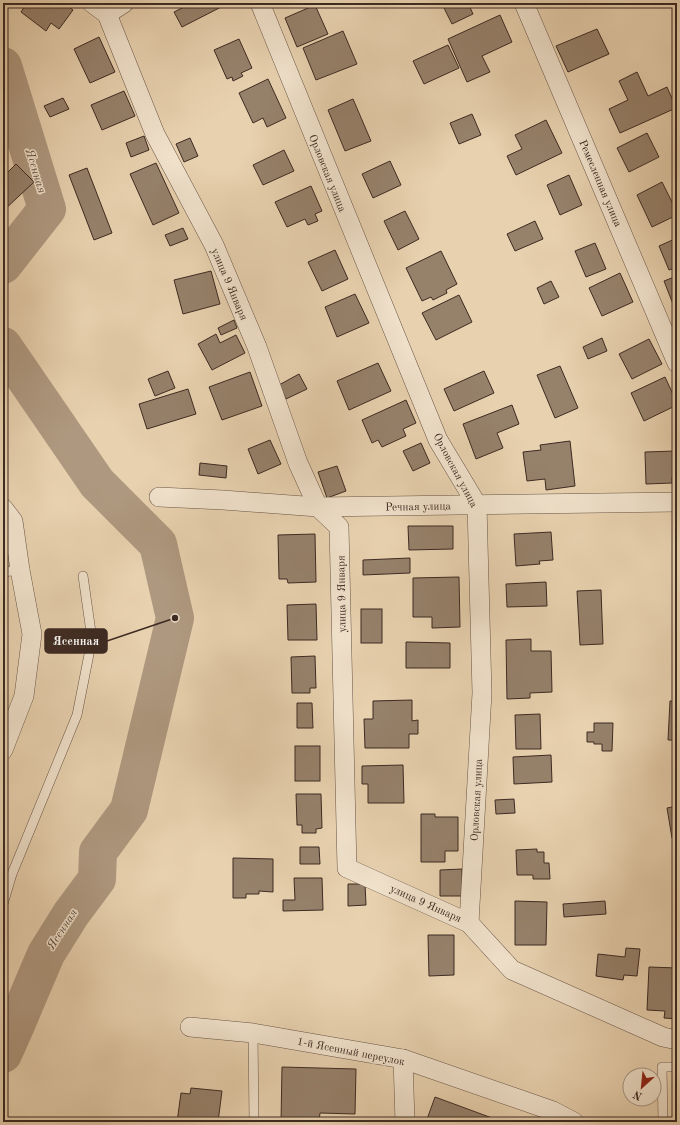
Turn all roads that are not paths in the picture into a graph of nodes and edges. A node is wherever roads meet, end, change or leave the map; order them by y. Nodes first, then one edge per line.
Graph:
1 (124, 3) edge
2 (260, 3) edge
3 (524, 3) edge
4 (100, 8) edge
5 (677, 363) edge
6 (159, 497) dead end
7 (677, 502) edge
8 (478, 505) junction
9 (318, 507) junction
10 (3, 508) edge
11 (12, 571) edge
12 (83, 576) dead end
13 (3, 750) edge
14 (3, 904) edge
15 (469, 922) junction
16 (190, 1027) dead end
17 (253, 1033) junction
18 (677, 1040) edge
19 (403, 1059) junction
20 (677, 1067) edge
21 (254, 1122) edge
22 (405, 1122) edge
23 (574, 1122) edge
24 (662, 1122) edge

1 - 4 street
2 - 8 street, Орловская улица
3 - 5 street, Ремесленная улица
4 - 9 street, улица 9 Января
6 - 9 street, Речная улица
7 - 8 street, Речная улица
8 - 9 street, Речная улица
8 - 15 street, Орловская улица
9 - 15 street, улица 9 Января
10 - 11 street
11 - 13 street
12 - 14 lane
15 - 18 street, улица 9 Января
16 - 17 street, 1-й Ясенный переулок
17 - 19 street, 1-й Ясенный переулок
17 - 21 lane
19 - 22 street
19 - 23 street, 1-й Ясенный переулок
20 - 24 lane

